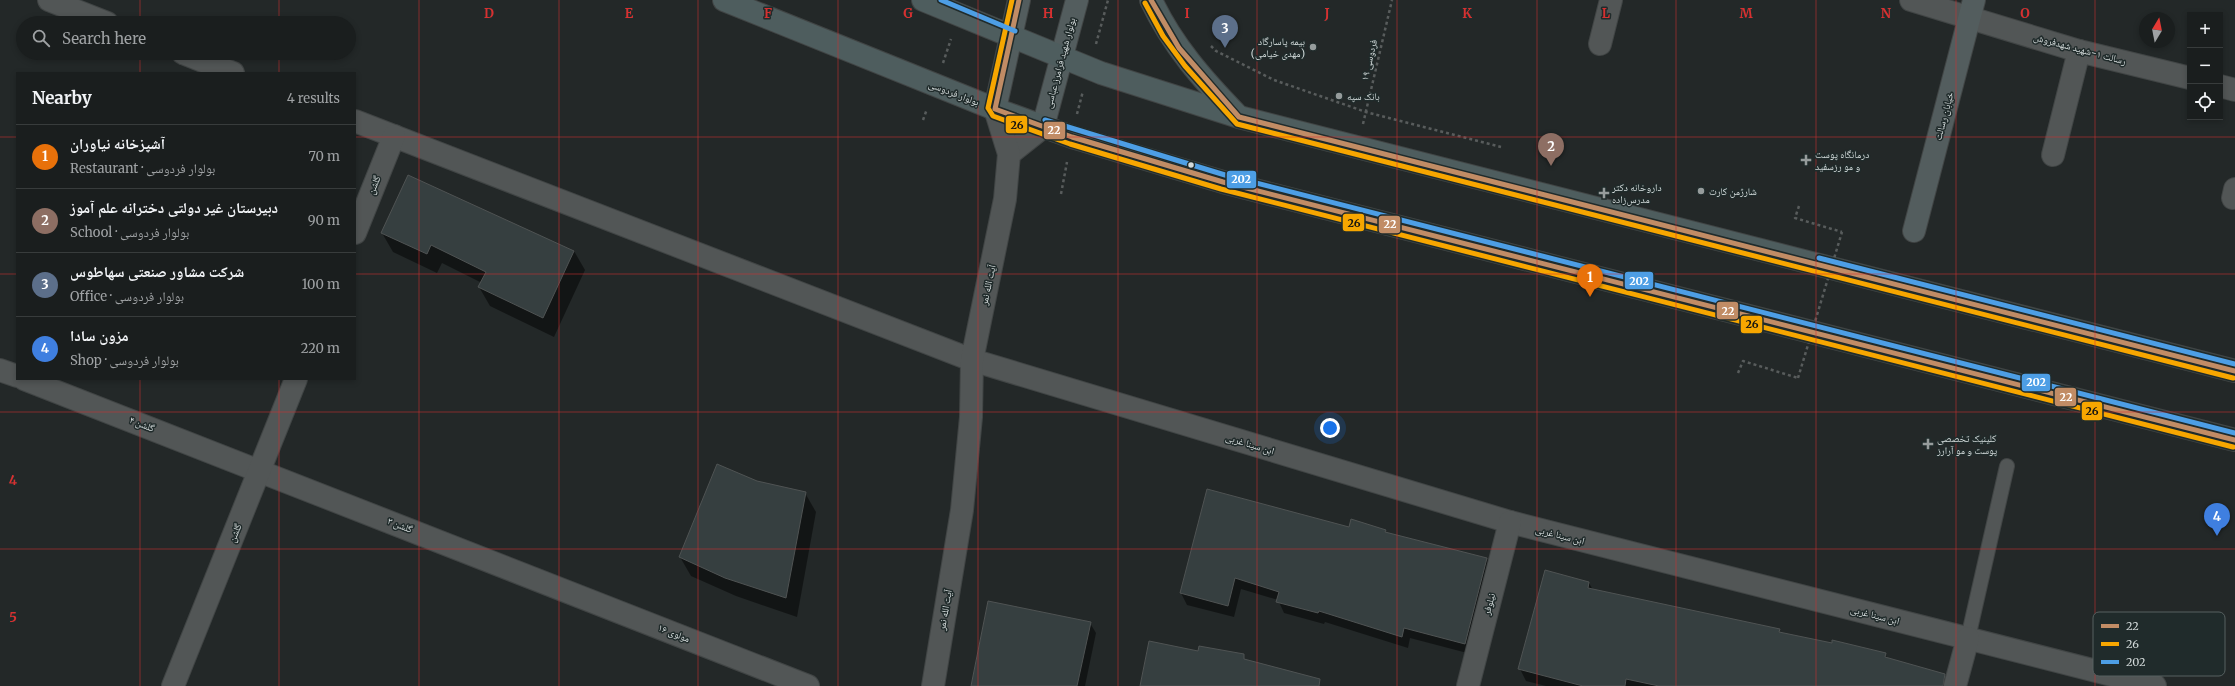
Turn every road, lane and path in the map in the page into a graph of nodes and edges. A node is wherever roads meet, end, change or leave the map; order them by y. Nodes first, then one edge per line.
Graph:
1 (49, 0) edge
2 (724, 0) edge
3 (923, 0) edge
4 (1019, 0) edge
5 (1077, 0) edge
6 (1108, 0) edge
7 (1151, 0) edge
8 (1392, 0) edge
9 (1611, 0) edge
10 (1911, 0) edge
11 (1972, 9) edge
12 (89, 16) edge
13 (1012, 38) junction
14 (1206, 40) dead end
15 (1600, 44) dead end
16 (2079, 50) junction
17 (1062, 58) junction
18 (200, 60) edge
19 (1089, 68) junction
20 (230, 72) edge
21 (2187, 77) edge
22 (2223, 87) edge
23 (2235, 90) edge
24 (995, 109) junction
25 (1366, 112) junction
26 (1239, 117) junction
27 (356, 121) edge
28 (1043, 127) junction
29 (394, 136) junction
30 (1072, 137) junction
31 (1501, 147) dead end
32 (1359, 148) junction
33 (1009, 154) junction
34 (2053, 155) dead end
35 (1061, 194) dead end
36 (1799, 206) dead end
37 (356, 231) edge
38 (1914, 232) dead end
39 (972, 360) junction
40 (0, 370) edge
41 (2235, 371) edge
42 (1738, 373) dead end
43 (16, 376) edge
44 (27, 380) edge
45 (296, 380) edge
46 (2235, 440) edge
47 (2007, 466) dead end
48 (260, 470) junction
49 (1510, 522) junction
50 (540, 580) joint
51 (1968, 638) junction
52 (2093, 670) edge
53 (2116, 676) edge
54 (173, 686) edge
55 (808, 686) edge
56 (933, 686) edge
57 (1468, 686) edge
58 (1955, 686) edge
59 (2155, 686) edge

1 - 12 street
2 - 24 main road, بولوار فردوسی
3 - 13 main road
4 - 13 main road
5 - 17 main road, بولوار شهید فرامرز عباسی
6 - 19 path
7 - 26 main road
8 - 25 path, فردوسی ۱۹
9 - 15 street
10 - 11 street, رسالت ۱-شهید شهدفروش
11 - 16 street, رسالت ۱-شهید شهدفروش
11 - 38 main road, خیابان رسالت
13 - 17 main road
13 - 24 main road
14 - 25 path
16 - 21 street, رسالت ۱-شهید شهدفروش
16 - 34 street
17 - 19 main road
17 - 28 main road, بولوار شهید فرامرز عباسی
18 - 20 street
19 - 26 main road
19 - 30 path
22 - 23 street
24 - 28 main road, بولوار فردوسی
24 - 33 street, آیت الله نمر
25 - 31 path
25 - 32 path, فردوسی ۱۹
26 - 32 main road
27 - 29 street, ابن سینا غربی
28 - 30 main road, بولوار فردوسی
28 - 33 street
29 - 37 street, گلشن
29 - 39 street, ابن سینا غربی
30 - 35 path
30 - 46 main road, بولوار فردوسی
32 - 41 main road
33 - 39 street, آیت الله نمر
36 - 42 path, bridge
39 - 49 street, ابن سینا غربی
39 - 56 street, آیت الله نمر
40 - 43 street
44 - 48 street, گلشن ۴
45 - 48 street, گلشن
47 - 51 lane
48 - 50 street, گلشن ۳
48 - 54 street, گلشن
49 - 51 street, ابن سینا غربی
49 - 57 street, نیلوفر
50 - 55 street, مولوی ۱۶
51 - 52 street, ابن سینا غربی
51 - 58 street
53 - 59 street, ابن سینا غربی

